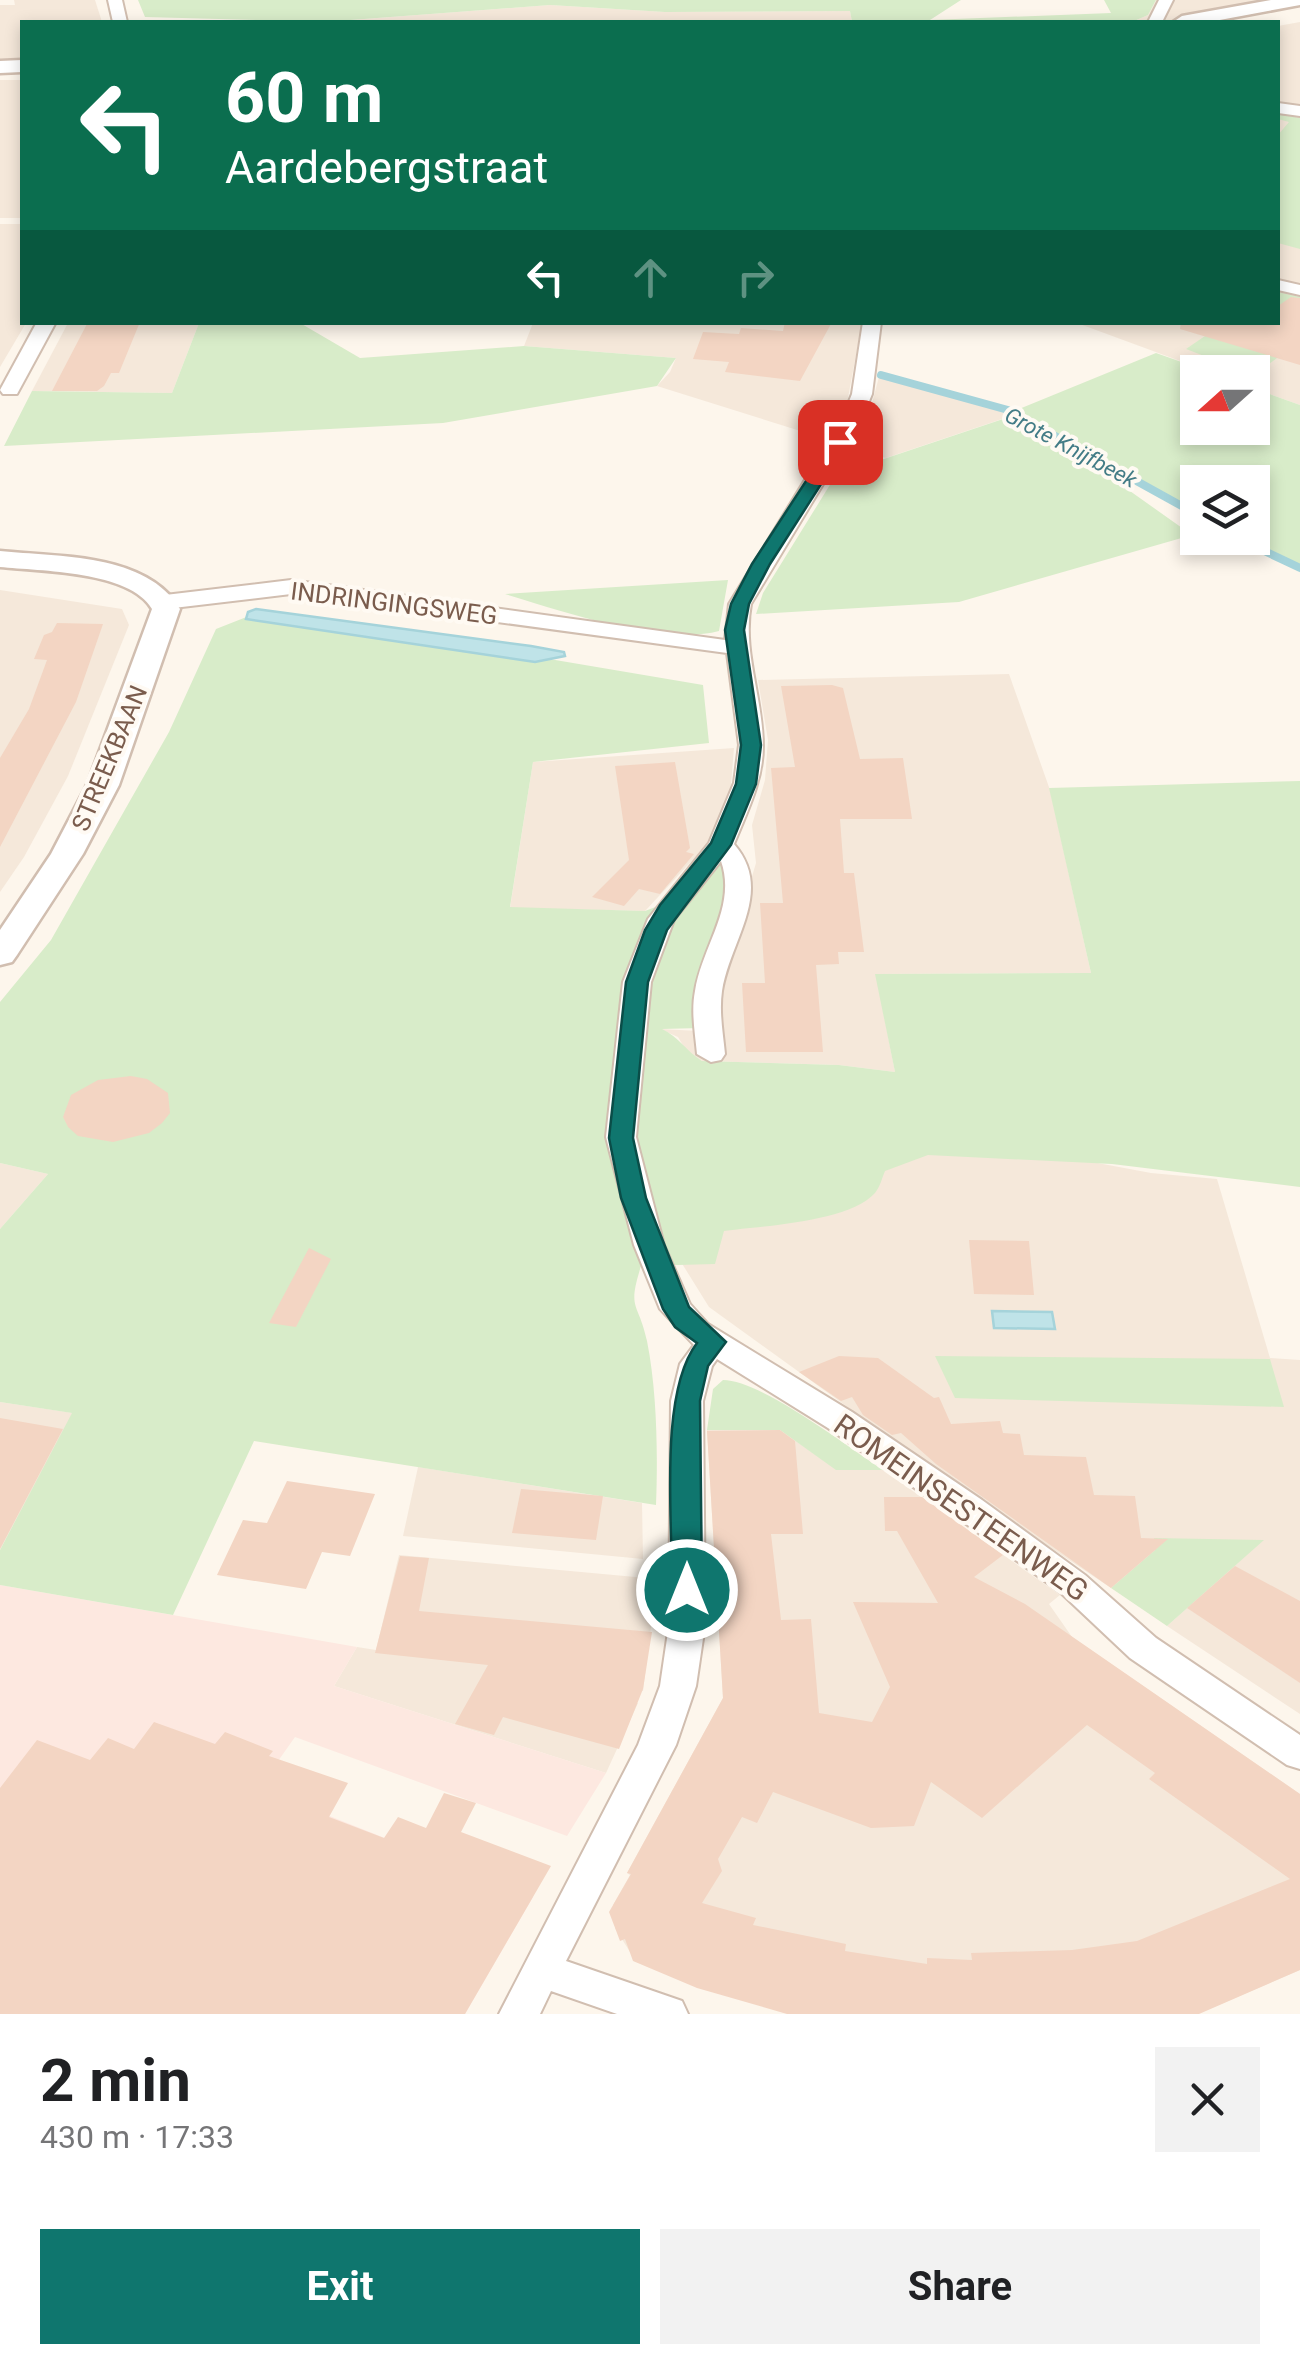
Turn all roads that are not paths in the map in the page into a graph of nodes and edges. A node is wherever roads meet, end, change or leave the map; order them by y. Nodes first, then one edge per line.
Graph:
1 (1300, 0) edge
2 (1193, 20) edge
3 (45, 325) edge
4 (871, 325) edge
5 (10, 390) dead end
6 (0, 559) edge
7 (165, 602) junction
8 (737, 648) junction
9 (721, 845) junction
10 (0, 955) edge
11 (710, 1054) dead end
12 (713, 1342) junction
13 (1300, 1754) edge
14 (544, 1971) junction
15 (519, 2014) edge
16 (668, 2014) edge

1 - 2 street
3 - 5 street
4 - 8 street, ROMEINSESTEENWEG
6 - 7 street
7 - 8 street, INDRINGINGSWEG
7 - 10 street, STREEKBAAN
8 - 9 street, ROMEINSESTEENWEG
9 - 11 street
9 - 12 street, ROMEINSESTEENWEG
12 - 13 street, ROMEINSESTEENWEG
12 - 14 street
14 - 15 street
14 - 16 street

